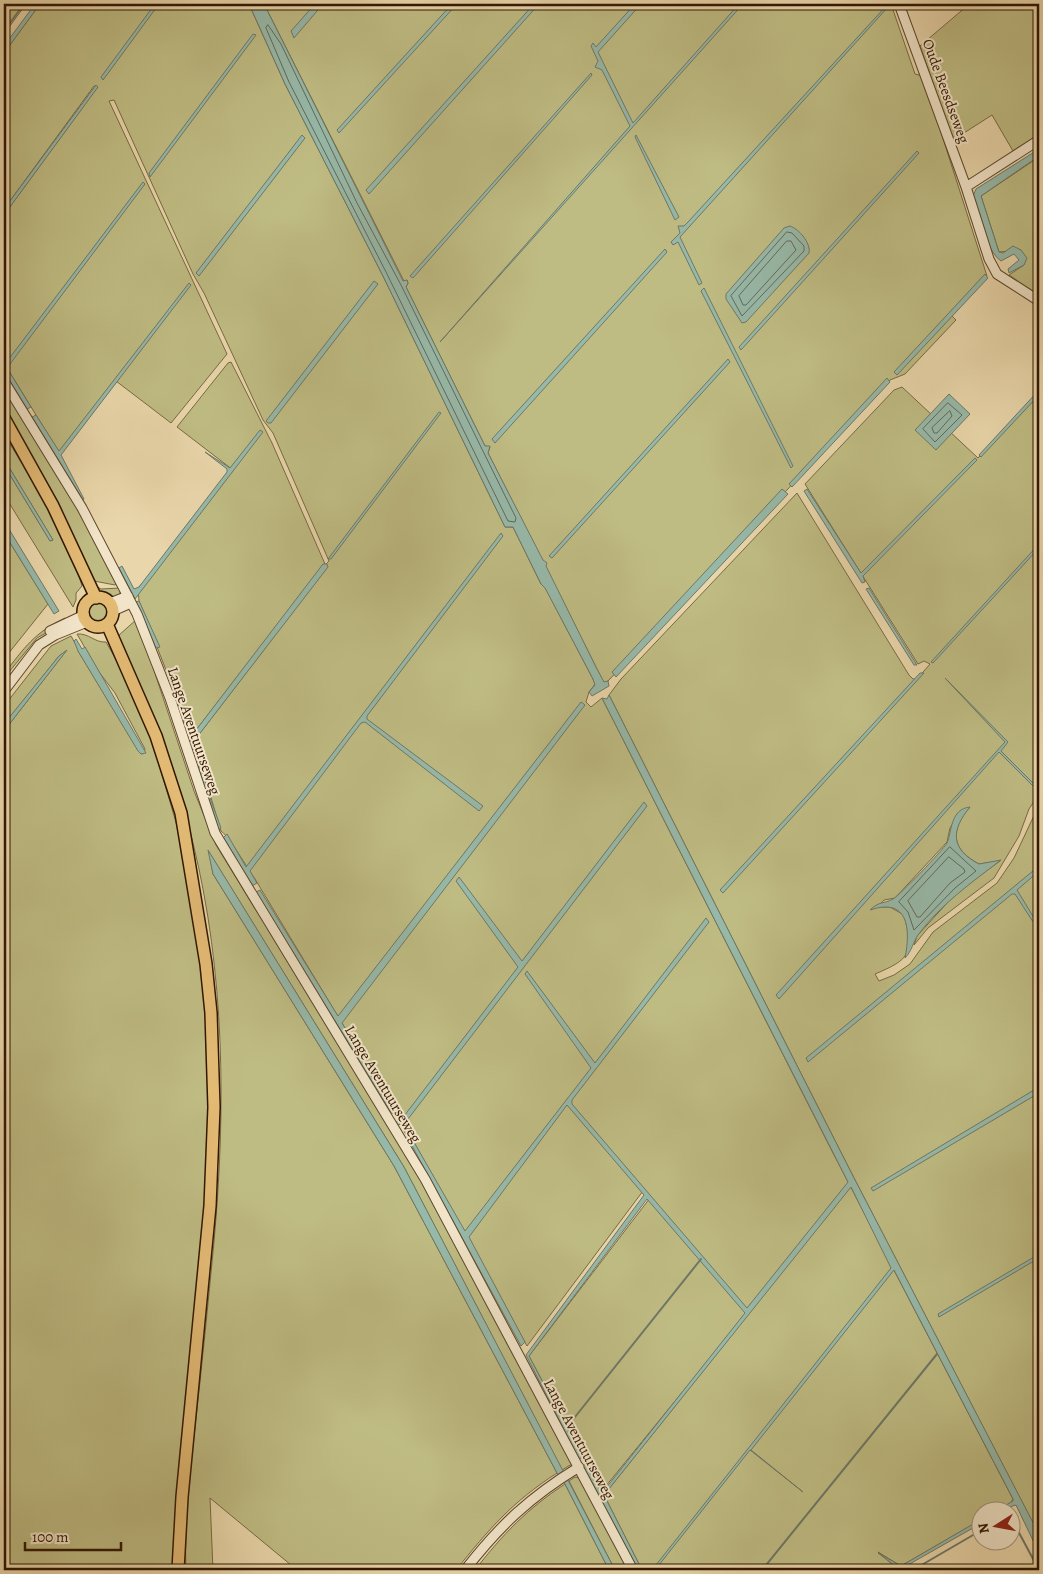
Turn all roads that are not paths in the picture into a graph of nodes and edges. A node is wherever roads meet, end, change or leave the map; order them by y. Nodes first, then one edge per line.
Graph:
1 (899, 4) edge
2 (1039, 140) edge
3 (966, 187) junction
4 (1039, 301) edge
5 (4, 381) edge
6 (4, 418) edge
7 (93, 599) junction
8 (129, 599) junction
9 (112, 607) junction
10 (85, 618) junction
11 (104, 626) junction
12 (4, 681) edge
13 (4, 691) edge
14 (579, 1466) junction
15 (180, 1567) edge
16 (465, 1570) edge
17 (633, 1570) edge

1 - 3 street, Oude Beesdseweg
2 - 3 street
3 - 4 street, Oude Beesdseweg
5 - 8 street, Lange Aventuurseweg
6 - 7 main road
7 - 9 main road
7 - 10 main road
8 - 9 street
8 - 14 street, Lange Aventuurseweg
9 - 11 main road
10 - 11 main road
10 - 12 street
10 - 13 street
11 - 15 main road
14 - 16 street
14 - 17 street, Lange Aventuurseweg

